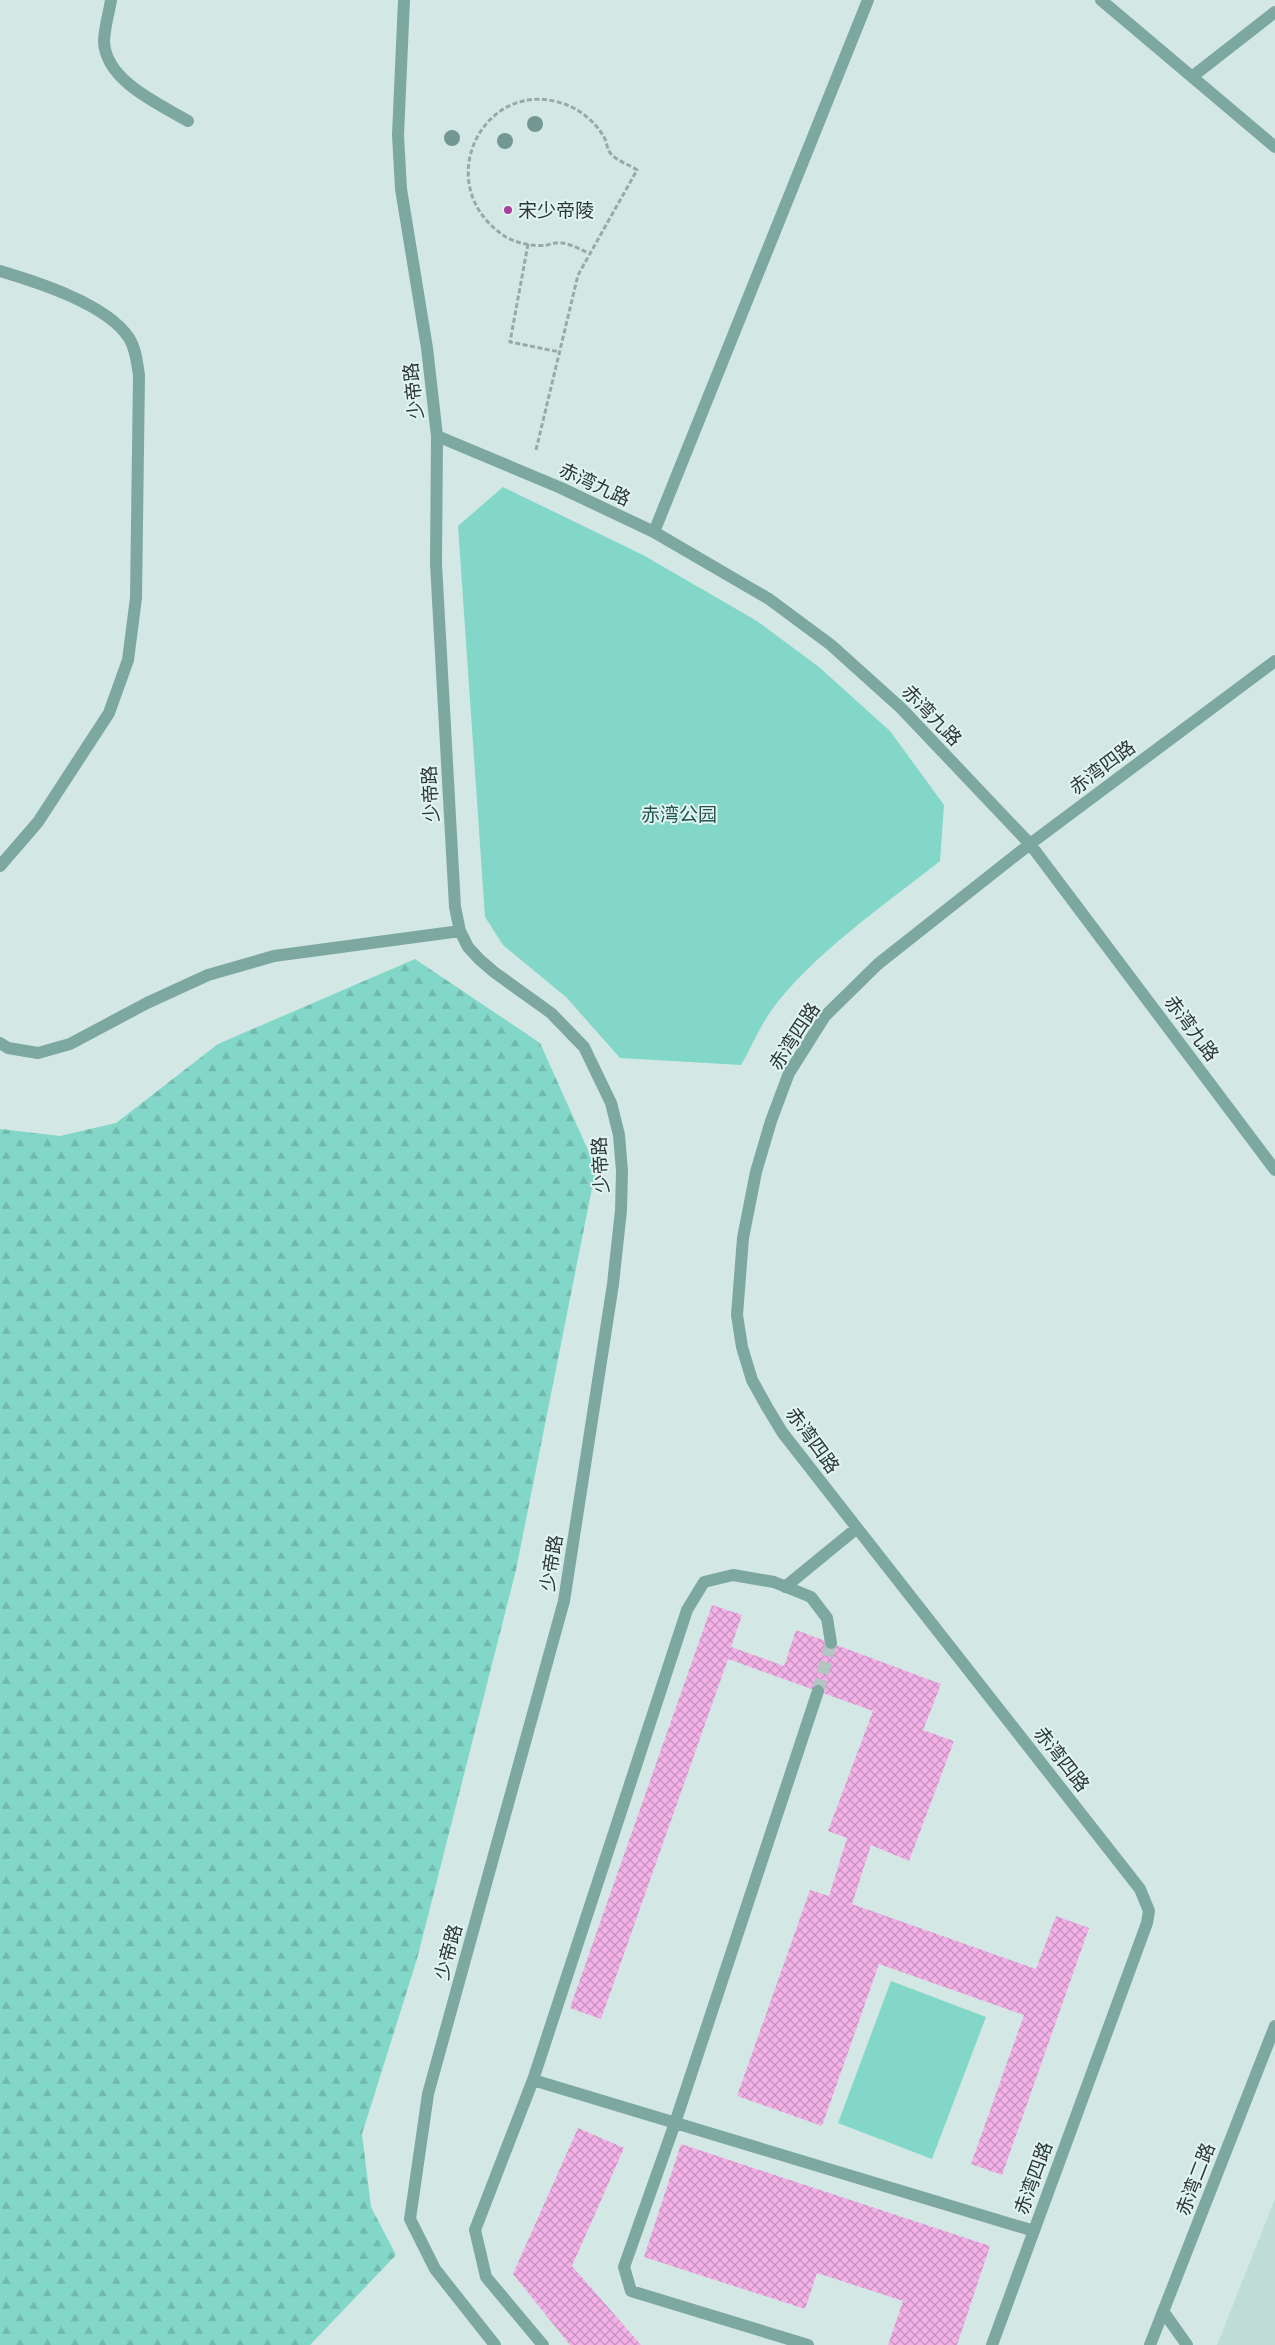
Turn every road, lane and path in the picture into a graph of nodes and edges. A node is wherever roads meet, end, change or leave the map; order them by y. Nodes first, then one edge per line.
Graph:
1 (111, 0) edge
2 (404, 0) edge
3 (868, 0) edge
4 (1101, 0) edge
5 (1275, 12) edge
6 (1193, 76) junction
7 (188, 122) dead end
8 (1275, 147) edge
9 (528, 244) junction
10 (590, 254) junction
11 (0, 271) edge
12 (560, 352) junction
13 (437, 436) junction
14 (530, 475) junction
15 (654, 532) junction
16 (1275, 662) edge
17 (1030, 844) junction
18 (0, 866) edge
19 (460, 931) junction
20 (0, 1043) edge
21 (1275, 1170) edge
22 (857, 1528) junction
23 (785, 1587) junction
24 (831, 1643) tunnel mouth
25 (818, 1691) tunnel mouth
26 (1275, 2026) edge
27 (533, 2080) junction
28 (675, 2123) junction
29 (1034, 2231) junction
30 (1163, 2311) junction
31 (495, 2345) edge
32 (543, 2345) edge
33 (808, 2345) edge
34 (992, 2345) edge
35 (1150, 2345) edge
36 (1187, 2345) edge

1 - 7 street
2 - 13 street, 少帝路
3 - 15 street
4 - 6 street
5 - 6 street
6 - 8 street
9 - 10 path
9 - 10 path
9 - 12 path
10 - 12 path
11 - 18 street
12 - 14 path
13 - 14 street, 赤湾九路
13 - 19 street, 少帝路
14 - 15 street, 赤湾九路
15 - 17 street, 赤湾九路
16 - 17 street, 赤湾四路
17 - 21 street, 赤湾九路
17 - 22 street, 赤湾四路
19 - 20 street
19 - 31 street, 少帝路
22 - 23 street
22 - 29 street, 赤湾四路
23 - 24 street
23 - 27 street
25 - 28 street
26 - 30 street, 赤湾二路
27 - 28 street
27 - 32 street
28 - 29 street
28 - 33 street
29 - 34 street, 赤湾四路
30 - 35 street, 赤湾二路
30 - 36 street

